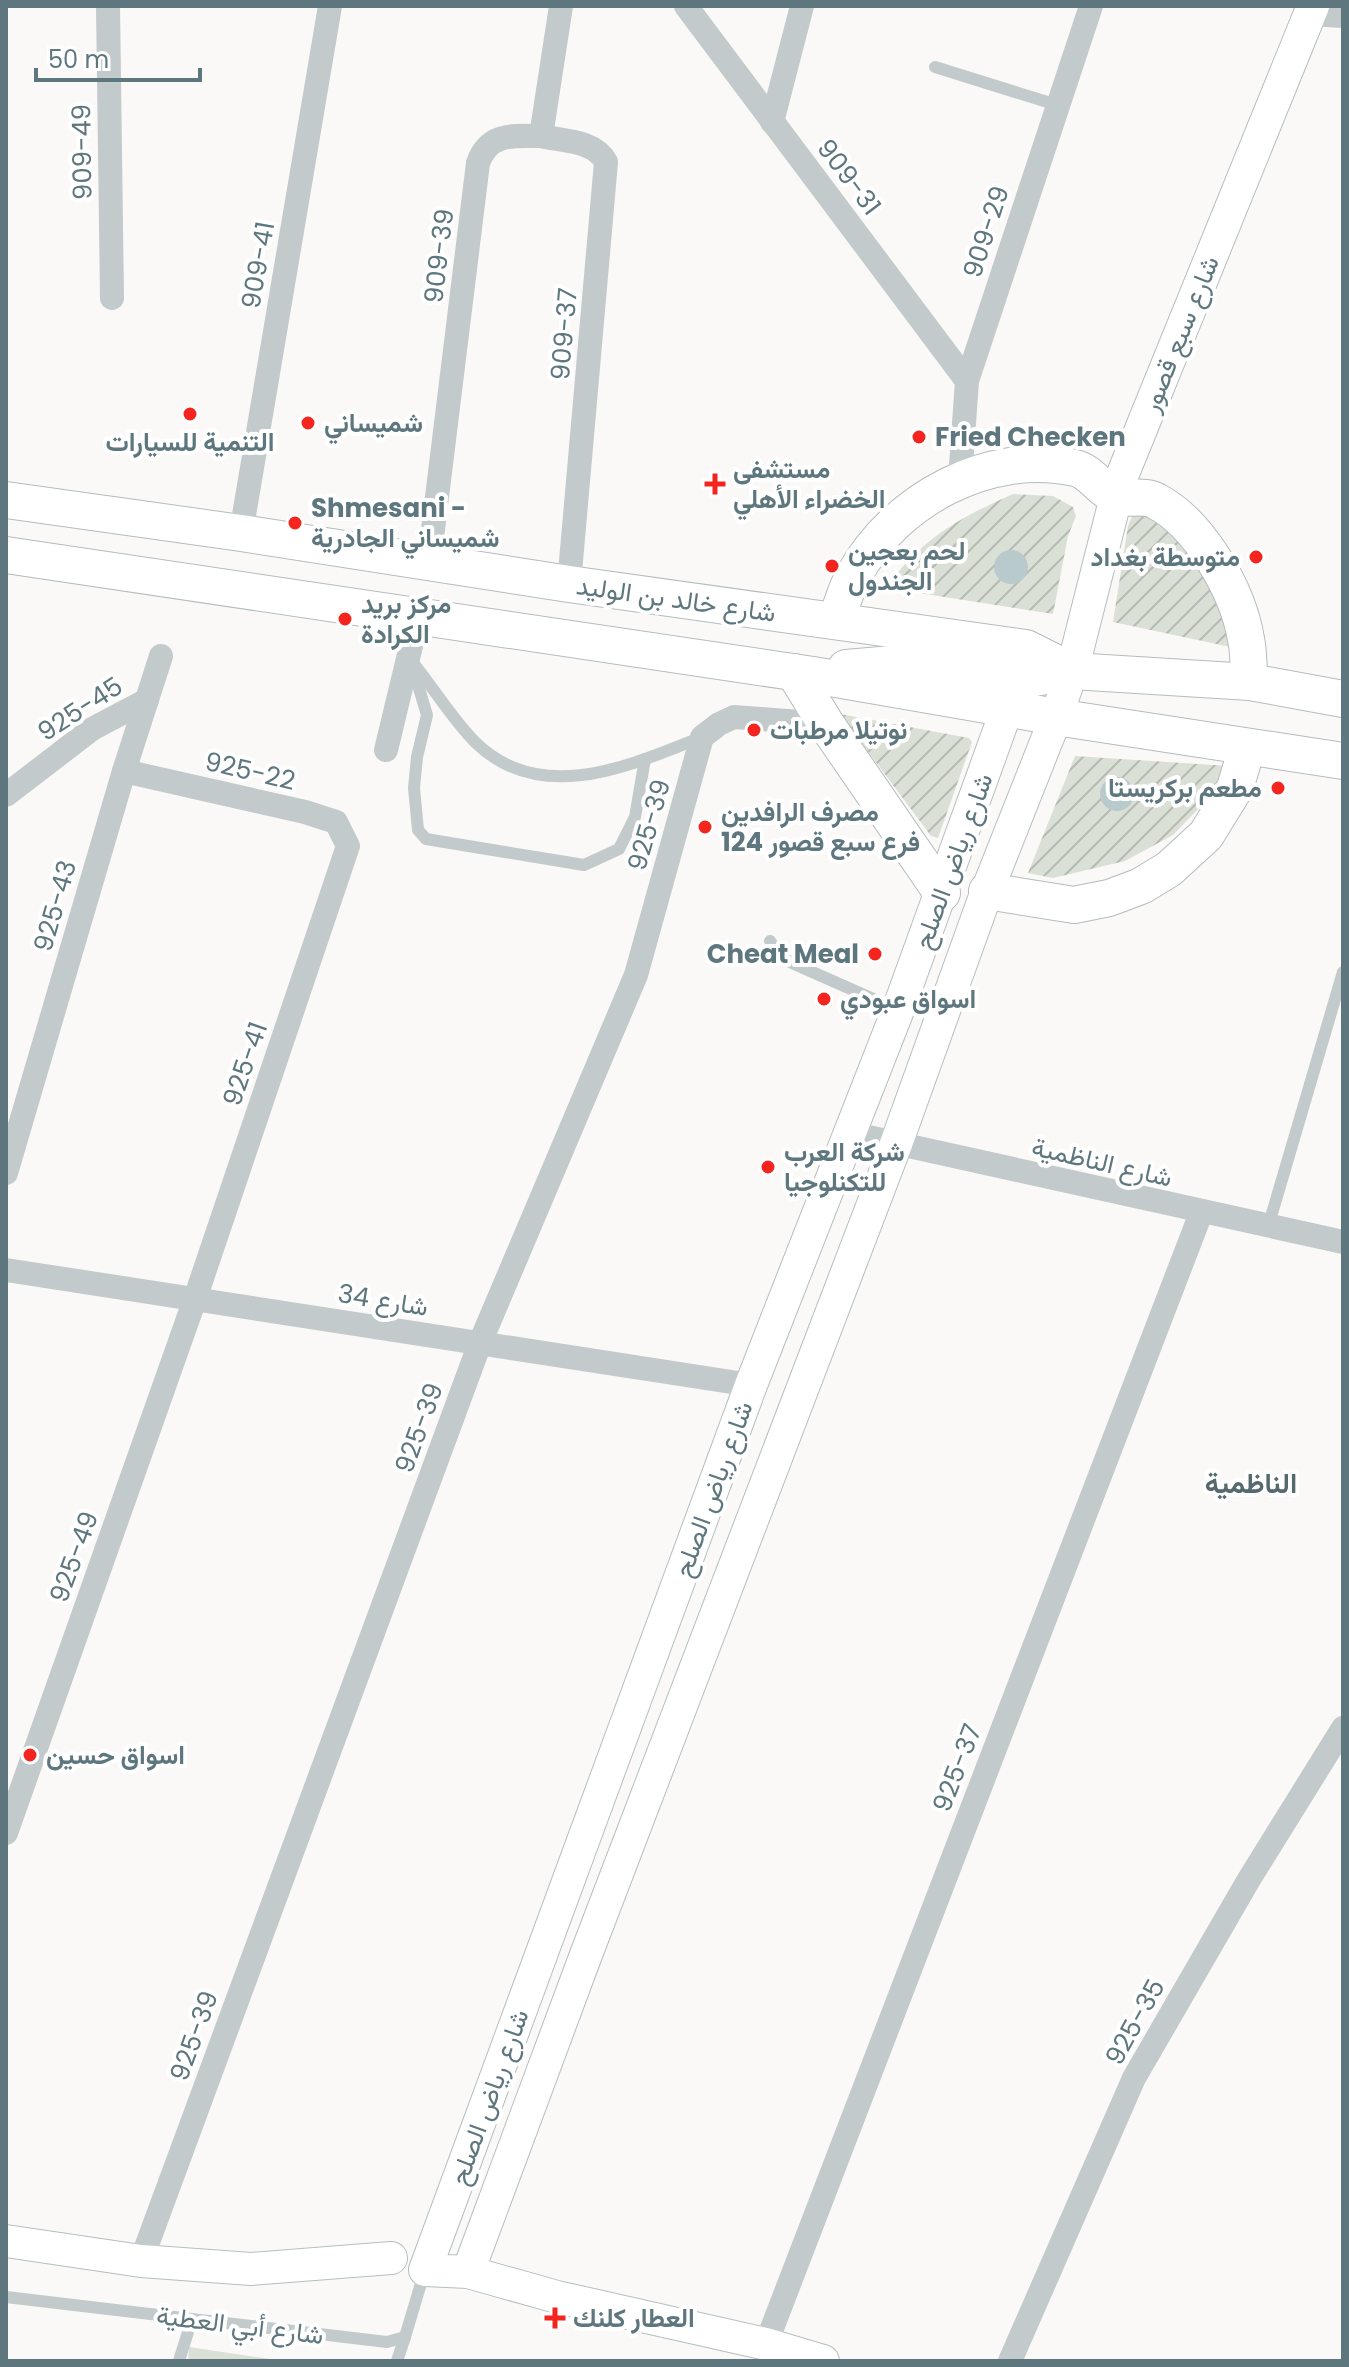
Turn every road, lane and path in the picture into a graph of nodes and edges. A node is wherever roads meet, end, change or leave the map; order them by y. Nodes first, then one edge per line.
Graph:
1 (108, 6) edge
2 (330, 6) edge
3 (561, 6) edge
4 (686, 6) edge
5 (802, 6) edge
6 (1091, 6) edge
7 (1311, 10) edge
8 (1343, 16) edge
9 (935, 67) dead end
10 (1057, 105) junction
11 (772, 122) junction
12 (541, 136) junction
13 (112, 298) dead end
14 (967, 381) junction
15 (960, 480) junction
16 (1115, 496) junction
17 (6, 500) edge
18 (241, 533) junction
19 (6, 555) edge
20 (429, 562) junction
21 (569, 584) junction
22 (418, 617) junction
23 (836, 620) junction
24 (161, 656) dead end
25 (979, 657) junction
26 (410, 658) junction
27 (803, 673) junction
28 (1250, 682) junction
29 (1064, 693) junction
30 (1343, 699) edge
31 (147, 700) junction
32 (1007, 709) junction
33 (826, 724) junction
34 (702, 737) junction
35 (1247, 748) junction
36 (386, 750) dead end
37 (645, 759) junction
38 (1343, 761) edge
39 (124, 771) junction
40 (6, 795) edge
41 (348, 846) joint
42 (987, 891) junction
43 (942, 893) junction
44 (770, 941) dead end
45 (1343, 972) edge
46 (898, 1010) junction
47 (850, 1133) junction
48 (896, 1144) junction
49 (6, 1173) edge
50 (1201, 1213) junction
51 (1268, 1227) junction
52 (1343, 1242) edge
53 (6, 1270) edge
54 (195, 1299) junction
55 (480, 1343) junction
56 (751, 1385) junction
57 (1343, 1728) edge
58 (6, 1833) edge
59 (543, 1949) junction
60 (584, 1960) junction
61 (6, 2241) edge
62 (391, 2258) dead end
63 (141, 2261) junction
64 (425, 2270) junction
65 (468, 2272) junction
66 (6, 2297) edge
67 (192, 2319) junction
68 (405, 2337) junction
69 (774, 2351) edge
70 (179, 2361) edge
71 (397, 2361) edge
72 (823, 2361) edge
73 (1010, 2361) edge

1 - 13 street, 909-49
2 - 18 street, 909-41
3 - 12 street
4 - 11 street, 909-31
5 - 11 street
6 - 10 street, 909-29
7 - 8 street
7 - 16 street, شارع سبع قصور
9 - 10 lane
10 - 14 street, 909-29
11 - 14 street, 909-31
12 - 20 street, 909-39
12 - 21 street, 909-37
14 - 15 street, 909-29
15 - 16 main road
15 - 23 main road
16 - 28 main road
16 - 29 street, شارع سبع قصور
17 - 18 main road, شارع خالد بن الوليد
18 - 20 main road, شارع خالد بن الوليد
19 - 22 main road, شارع خالد بن الوليد
20 - 21 main road, شارع خالد بن الوليد
21 - 23 main road, شارع خالد بن الوليد
22 - 26 street
22 - 27 main road, شارع خالد بن الوليد
23 - 25 main road, شارع خالد بن الوليد
24 - 31 street, 925-43
25 - 27 main road
25 - 29 main road
26 - 36 street
26 - 37 lane
26 - 37 lane
27 - 32 main road, شارع خالد بن الوليد
27 - 33 main road
28 - 29 main road
28 - 30 main road
29 - 32 main road, شارع خالد بن الوليد
29 - 35 main road, شارع خالد بن الوليد
29 - 42 street, شارع رياض الصلح
31 - 39 street, 925-43
31 - 40 street, 925-45
32 - 43 street, شارع رياض الصلح
33 - 34 street
33 - 43 main road
34 - 37 lane
34 - 55 street, 925-39
35 - 38 main road, شارع خالد بن الوليد
35 - 42 main road
39 - 41 street, 925-22
39 - 49 street, 925-43
41 - 54 street, 925-41
42 - 48 street, شارع رياض الصلح
43 - 46 street, شارع رياض الصلح
44 - 46 lane
45 - 51 lane
46 - 47 street, شارع رياض الصلح
47 - 48 street, شارع الناظمية
47 - 56 street, شارع رياض الصلح
48 - 50 street, شارع الناظمية
48 - 60 street, شارع رياض الصلح
50 - 51 street, شارع الناظمية
50 - 69 street, 925-37
51 - 52 street, شارع الناظمية
53 - 54 street, شارع 34
54 - 55 street, شارع 34
54 - 58 street, 925-49
55 - 56 street, شارع 34
55 - 63 street, 925-39
56 - 59 street, شارع رياض الصلح
57 - 73 street, 925-35
59 - 60 street
59 - 64 street, شارع رياض الصلح
60 - 65 street, شارع رياض الصلح
61 - 63 street, شارع أبي العطية
62 - 63 street, شارع أبي العطية
64 - 65 street
64 - 68 lane
65 - 69 street
66 - 67 lane, شارع أبي العطية
67 - 68 lane, شارع أبي العطية
67 - 70 lane
68 - 71 lane
69 - 72 street

